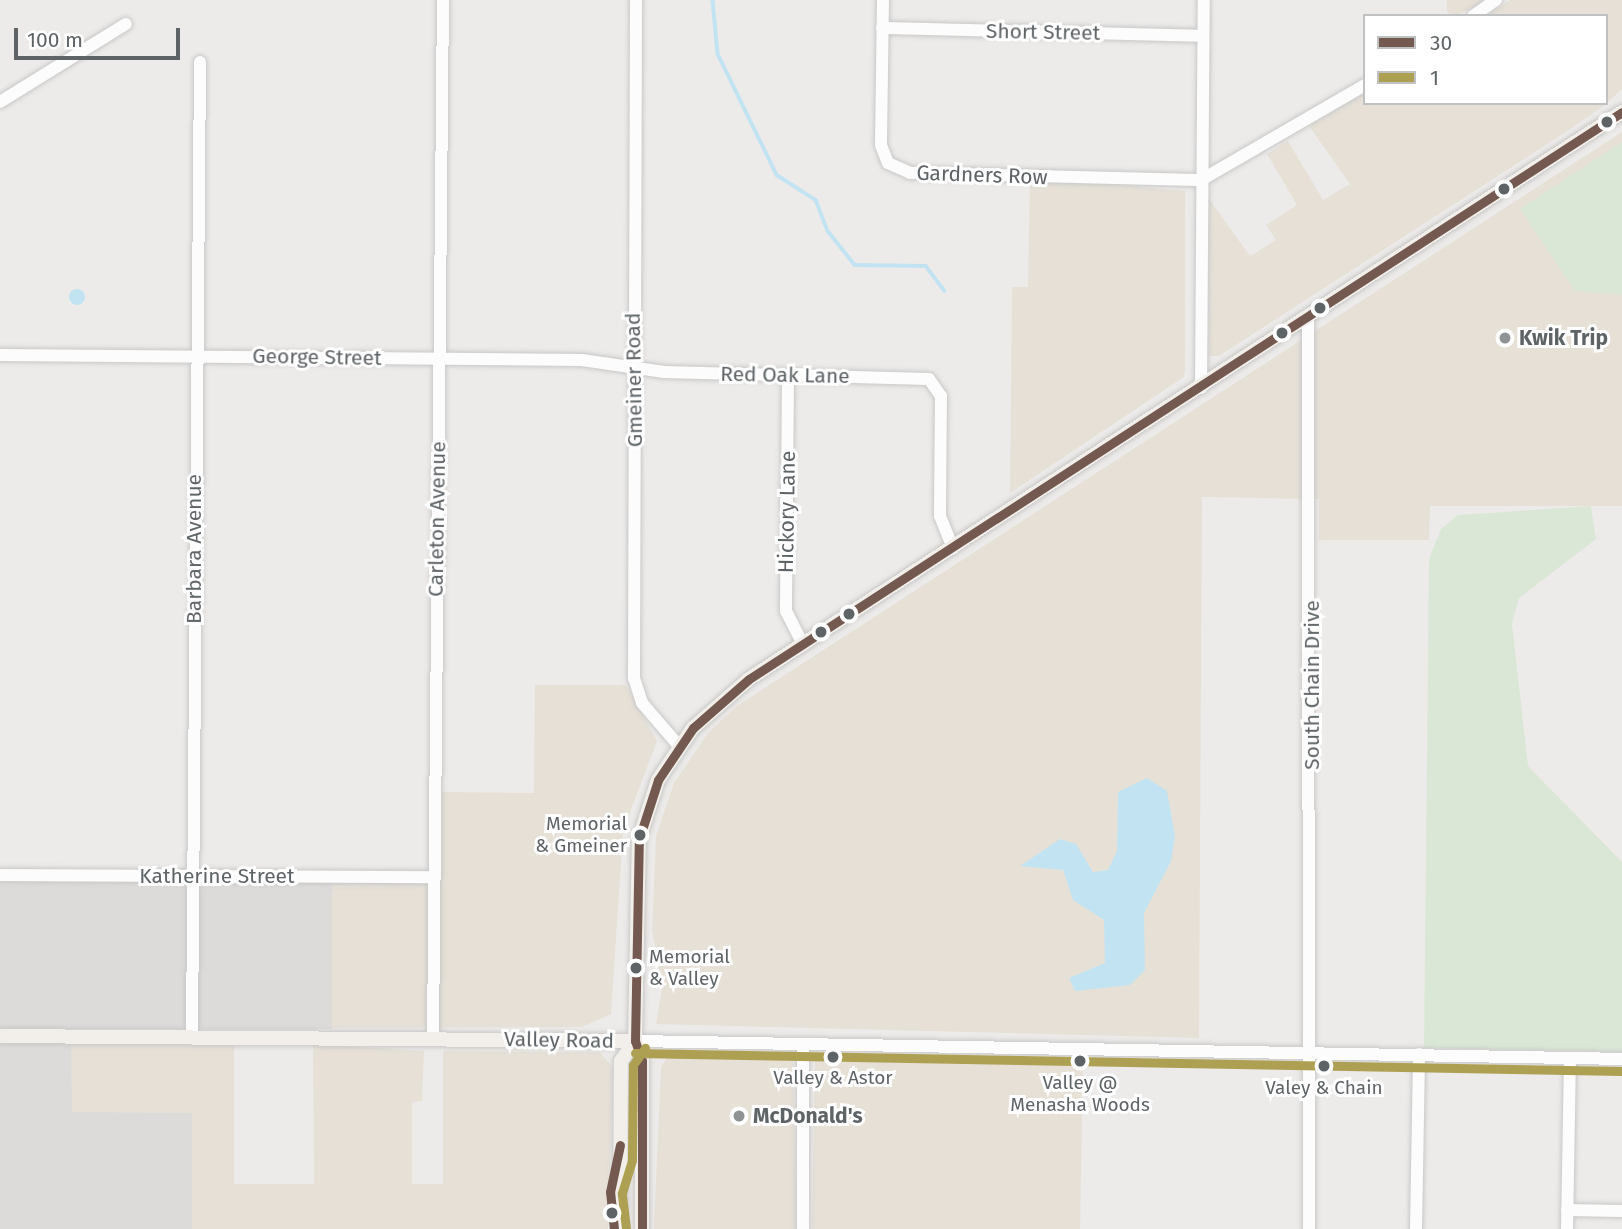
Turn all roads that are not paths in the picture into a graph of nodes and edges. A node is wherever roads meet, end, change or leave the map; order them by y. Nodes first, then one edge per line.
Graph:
1 (443, 0) edge
2 (636, 0) edge
3 (883, 0) edge
4 (1204, 0) edge
5 (1496, 0) edge
6 (1476, 14) edge
7 (126, 24) dead end
8 (882, 28) junction
9 (1203, 36) junction
10 (200, 62) dead end
11 (1363, 86) edge
12 (0, 102) edge
13 (1622, 112) edge
14 (1201, 180) junction
15 (1308, 319) junction
16 (0, 355) edge
17 (195, 356) junction
18 (439, 359) junction
19 (634, 367) junction
20 (788, 375) junction
21 (1201, 388) junction
22 (953, 549) junction
23 (803, 645) junction
24 (679, 746) junction
25 (0, 875) edge
26 (193, 876) junction
27 (434, 877) junction
28 (0, 1036) edge
29 (192, 1036) junction
30 (433, 1038) junction
31 (635, 1041) junction
32 (803, 1044) junction
33 (1309, 1053) junction
34 (1419, 1054) junction
35 (1570, 1058) junction
36 (1622, 1059) edge
37 (1567, 1210) junction
38 (1622, 1211) edge
39 (620, 1229) edge
40 (642, 1229) edge
41 (803, 1229) edge
42 (1309, 1229) edge
43 (1416, 1229) edge
44 (1567, 1229) edge

1 - 18 street, Carleton Avenue
2 - 19 street, Gmeiner Road
3 - 8 street, Gardners Row
4 - 9 street
5 - 6 street
7 - 12 street
8 - 9 street, Short Street
8 - 14 street, Gardners Row
9 - 14 street
10 - 17 street, Barbara Avenue
11 - 14 street
13 - 15 main road
14 - 21 street
15 - 21 main road
15 - 33 street, South Chain Drive
16 - 17 street, George Street
17 - 18 street, George Street
17 - 26 street, Barbara Avenue
18 - 19 street, George Street
18 - 27 street, Carleton Avenue
19 - 20 street, Red Oak Lane
19 - 24 street, Gmeiner Road
20 - 22 street, Red Oak Lane
20 - 23 street, Hickory Lane
21 - 22 main road
22 - 23 main road
23 - 24 main road
24 - 31 main road
25 - 26 street, Katherine Street
26 - 27 street, Katherine Street
26 - 29 street, Barbara Avenue
27 - 30 street, Carleton Avenue
28 - 29 main road, Valley Road
29 - 30 main road, Valley Road
30 - 31 main road, Valley Road
31 - 32 street, Valley Road
31 - 39 main road
31 - 40 main road
32 - 33 street, Valley Road
32 - 41 street
33 - 34 street, Valley Road
33 - 42 street, South Chain Drive
34 - 35 street, Valley Road
34 - 43 street
35 - 36 street, Valley Road
35 - 37 street
37 - 38 street
37 - 44 street

